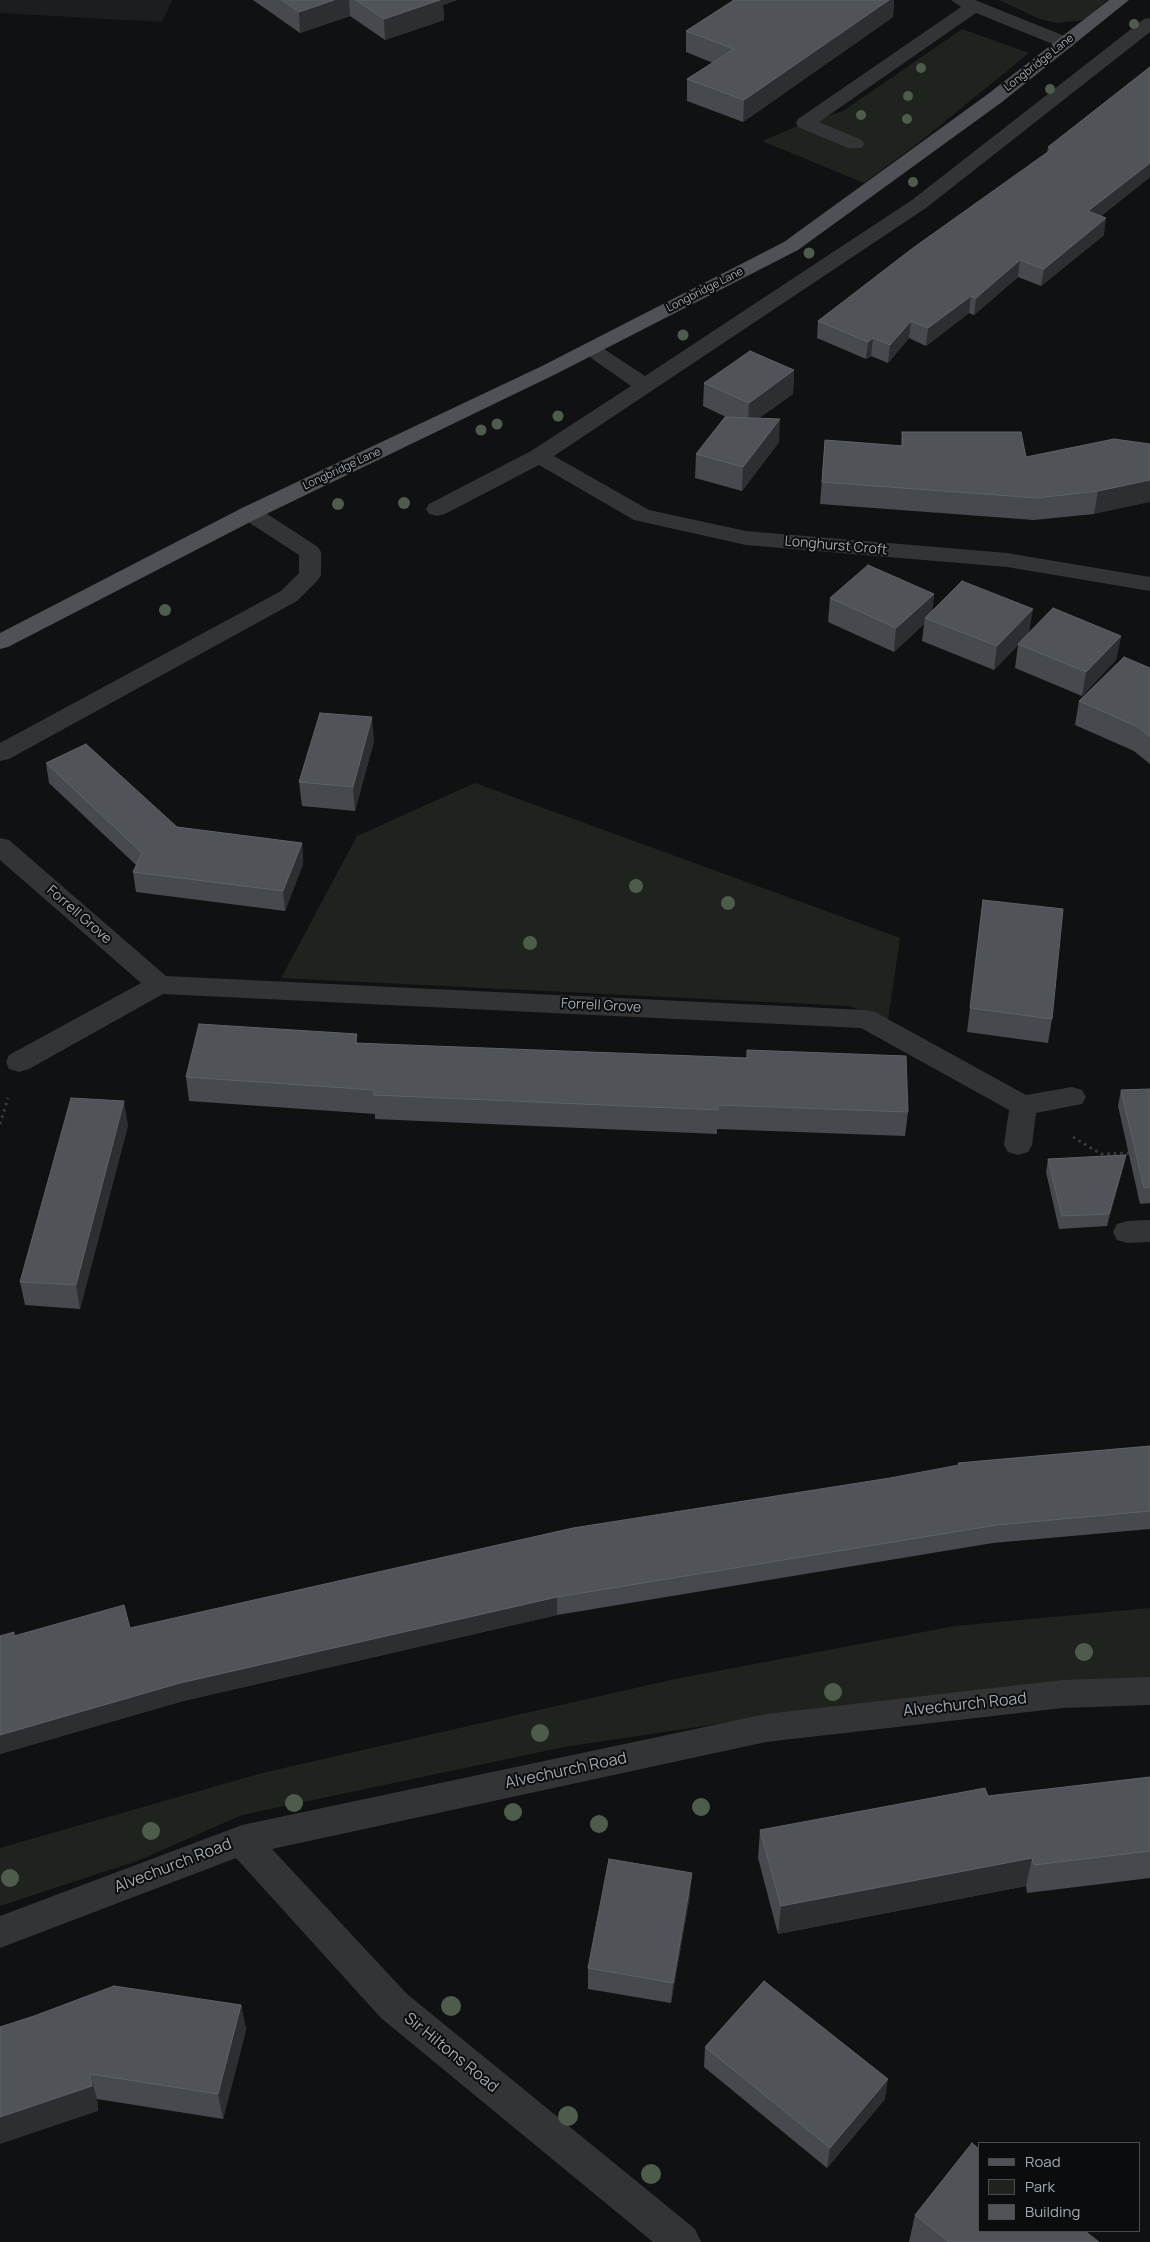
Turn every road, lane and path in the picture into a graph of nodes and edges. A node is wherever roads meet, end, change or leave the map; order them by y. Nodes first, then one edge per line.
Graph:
1 (1120, 0) edge
2 (966, 3) edge
3 (1150, 23) edge
4 (1066, 43) junction
5 (855, 144) dead end
6 (590, 349) junction
7 (644, 385) junction
8 (539, 456) junction
9 (437, 509) dead end
10 (250, 513) junction
11 (1150, 584) edge
12 (0, 642) edge
13 (0, 753) edge
14 (0, 846) edge
15 (159, 984) junction
16 (19, 1062) dead end
17 (1072, 1097) dead end
18 (1022, 1105) junction
19 (1018, 1144) dead end
20 (1140, 1153) edge
21 (1150, 1691) edge
22 (242, 1840) junction
23 (0, 1932) edge
24 (682, 2242) edge

1 - 4 main road, Longbridge Lane
2 - 4 street
2 - 5 street
3 - 7 street
4 - 6 main road, Longbridge Lane
6 - 7 street
6 - 10 main road, Longbridge Lane
7 - 8 street
8 - 9 street
8 - 11 street, Longhurst Croft
10 - 12 main road, Longbridge Lane
10 - 13 street
14 - 15 street, Forrell Grove
15 - 16 street
15 - 18 street, Forrell Grove
17 - 18 street
18 - 19 street
18 - 20 path
21 - 22 street, Alvechurch Road
22 - 23 street, Alvechurch Road
22 - 24 street, Sir Hiltons Road

